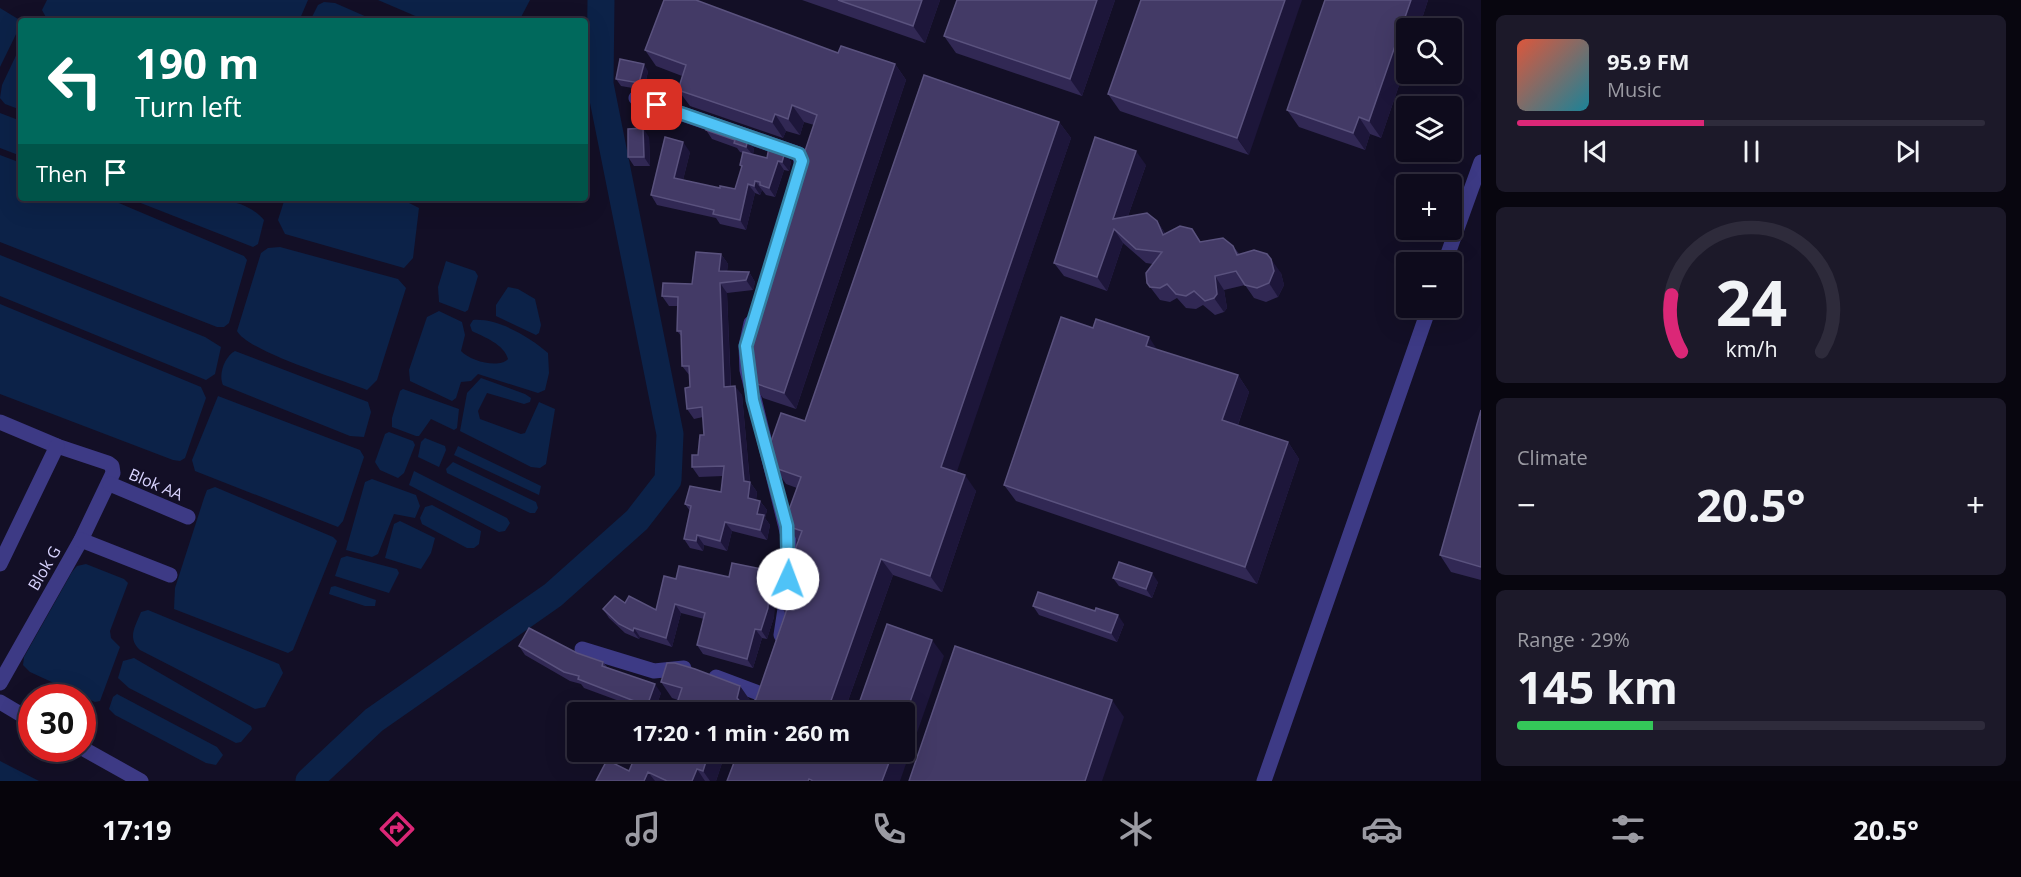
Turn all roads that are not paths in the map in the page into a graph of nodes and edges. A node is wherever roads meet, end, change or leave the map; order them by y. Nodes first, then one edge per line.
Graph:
1 (636, 98) dead end
2 (1481, 162) edge
3 (795, 189) edge
4 (1449, 252) edge
5 (758, 304) edge
6 (1426, 318) edge
7 (0, 422) edge
8 (57, 446) junction
9 (111, 476) junction
10 (188, 517) dead end
11 (81, 540) junction
12 (0, 564) edge
13 (170, 575) dead end
14 (778, 648) edge
15 (582, 649) dead end
16 (770, 676) edge
17 (0, 682) edge
18 (764, 694) junction
19 (761, 702) edge
20 (0, 703) edge
21 (18, 713) edge
22 (96, 756) edge
23 (735, 762) edge
24 (732, 772) edge
25 (141, 781) edge
26 (1264, 781) edge

1 - 3 street
2 - 4 street
5 - 14 street
6 - 26 street
7 - 8 street, Blok AA
8 - 9 street, Blok AA
8 - 12 street
9 - 10 street, Blok AA
9 - 11 street, Blok G
11 - 13 street
11 - 17 street, Blok G
15 - 18 street
16 - 18 street
18 - 19 street
20 - 21 street
22 - 25 street
23 - 24 street

